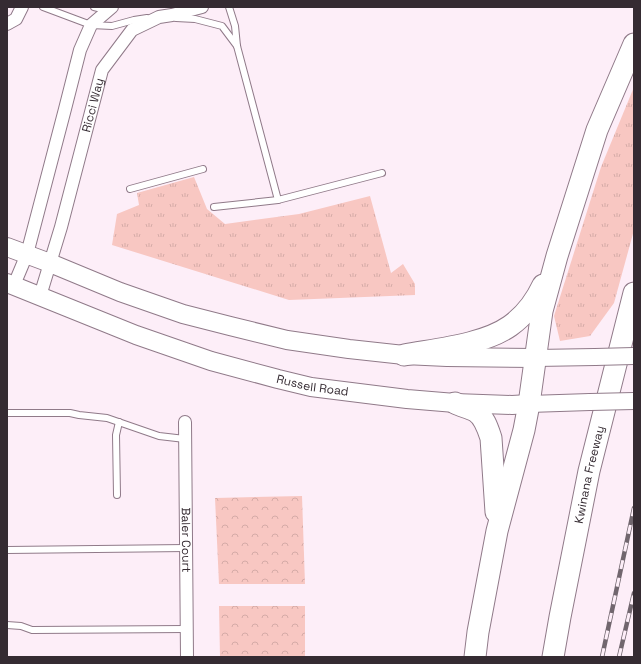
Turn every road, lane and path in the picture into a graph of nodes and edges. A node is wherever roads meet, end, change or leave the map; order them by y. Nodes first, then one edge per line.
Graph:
1 (22, 7) edge
2 (43, 7) edge
3 (94, 7) edge
4 (105, 7) edge
5 (112, 7) edge
6 (202, 7) edge
7 (229, 7) edge
8 (159, 17) junction
9 (7, 24) edge
10 (91, 25) junction
11 (634, 44) edge
12 (237, 46) junction
13 (203, 169) dead end
14 (382, 173) dead end
15 (130, 188) dead end
16 (278, 200) junction
17 (214, 207) dead end
18 (7, 247) edge
19 (27, 254) junction
20 (557, 256) junction
21 (50, 263) junction
22 (10, 284) edge
23 (634, 293) edge
24 (40, 296) junction
25 (404, 355) junction
26 (634, 356) edge
27 (536, 358) junction
28 (634, 401) edge
29 (454, 403) junction
30 (529, 404) junction
31 (7, 413) edge
32 (119, 422) junction
33 (185, 422) dead end
34 (185, 439) junction
35 (118, 494) dead end
36 (497, 531) junction
37 (186, 548) junction
38 (7, 550) edge
39 (7, 625) edge
40 (186, 629) junction
41 (187, 657) edge
42 (475, 657) edge
43 (553, 657) edge

1 - 9 street
2 - 10 lane
3 - 4 lane
5 - 10 street
6 - 8 street
7 - 12 lane
8 - 10 lane
8 - 12 lane, Ricci Way
8 - 21 street, Ricci Way
10 - 19 street
11 - 20 highway
12 - 16 lane
13 - 15 lane
14 - 16 lane
16 - 17 lane
18 - 19 main road
19 - 21 main road
19 - 22 street
20 - 25 highway
20 - 27 highway
21 - 24 street, Ricci Way
21 - 25 main road
22 - 24 main road, Russell Road
23 - 43 highway, Kwinana Freeway
24 - 29 main road, Russell Road
25 - 27 main road
26 - 27 main road, bridge
27 - 30 highway
28 - 30 main road, Russell Road, bridge
29 - 30 main road, Russell Road
29 - 36 highway
30 - 36 highway
31 - 32 lane
32 - 34 lane
32 - 35 lane
33 - 34 street, Baler Court
34 - 37 street, Baler Court
36 - 42 highway
37 - 38 lane
37 - 40 street, Baler Court
39 - 40 lane
40 - 41 street, Baler Court

